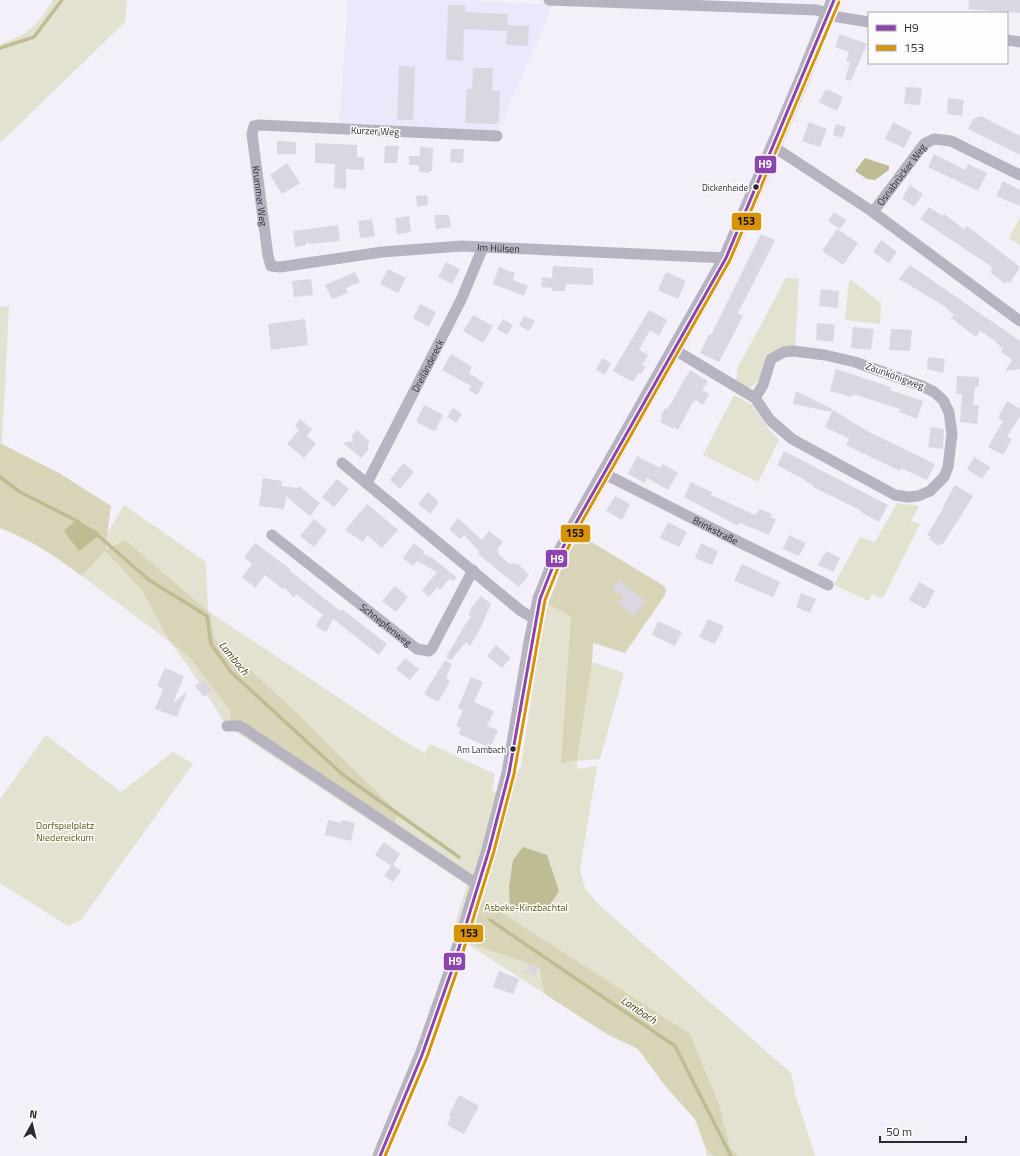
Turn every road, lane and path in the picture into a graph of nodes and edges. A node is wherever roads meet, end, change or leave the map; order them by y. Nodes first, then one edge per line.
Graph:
1 (549, 0) edge
2 (557, 0) edge
3 (831, 7) edge
4 (868, 22) edge
5 (1008, 40) edge
6 (1020, 42) edge
7 (254, 126) joint
8 (497, 136) dead end
9 (774, 147) junction
10 (1020, 175) edge
11 (873, 212) junction
12 (484, 247) junction
13 (726, 258) junction
14 (271, 266) joint
15 (1020, 321) edge
16 (675, 350) junction
17 (755, 398) junction
18 (342, 463) dead end
19 (605, 474) junction
20 (367, 483) junction
21 (272, 535) dead end
22 (473, 570) junction
23 (828, 585) dead end
24 (535, 619) junction
25 (227, 726) dead end
26 (478, 885) junction
27 (380, 1156) edge

1 - 2 street
2 - 3 street
3 - 4 street
3 - 9 street
5 - 6 street
7 - 8 street, Kurzer Weg
7 - 14 street, Krummer Weg
9 - 11 street
9 - 13 street
10 - 11 street, Osnabrücker Weg
11 - 15 street
12 - 13 street, Im Hülsen
12 - 14 street, Im Hülsen
12 - 20 street, Dreiländereck
13 - 16 street
16 - 17 street, Zaunkönigweg
16 - 19 street
17 - 17 street, Zaunkönigweg
18 - 20 street
19 - 23 street, Brinkstraße
19 - 24 street
20 - 22 street
21 - 22 street, Schnepfenweg
22 - 24 street
24 - 26 street
25 - 26 street
26 - 27 street

